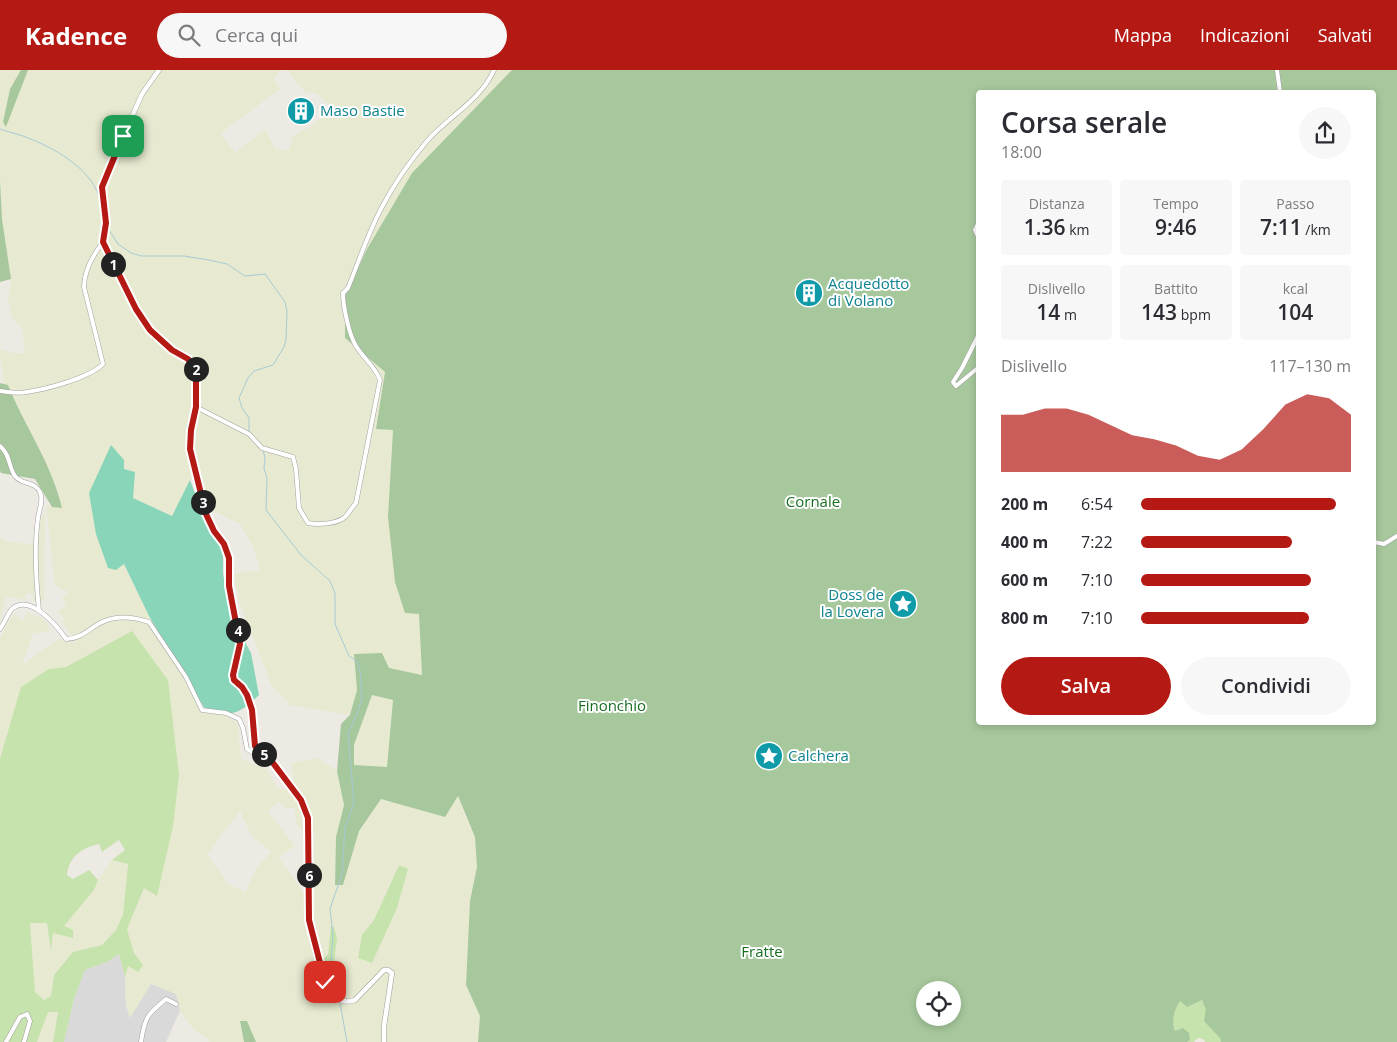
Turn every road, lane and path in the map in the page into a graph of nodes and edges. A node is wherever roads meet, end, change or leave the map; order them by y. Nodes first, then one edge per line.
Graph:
1 (158, 70) edge
2 (494, 70) edge
3 (1277, 70) edge
4 (1280, 90) edge
5 (103, 242) junction
6 (976, 340) edge
7 (976, 369) edge
8 (0, 391) edge
9 (196, 407) junction
10 (0, 446) edge
11 (1397, 536) edge
12 (1376, 542) edge
13 (39, 610) junction
14 (0, 629) edge
15 (265, 754) junction
16 (176, 1004) dead end
17 (6, 1042) edge
18 (24, 1042) edge
19 (141, 1042) edge
20 (384, 1042) edge

1 - 5 street
2 - 9 street
3 - 4 street
5 - 8 street
5 - 9 street
6 - 7 street
9 - 15 street
10 - 13 street
11 - 12 street
13 - 14 street
13 - 15 street
15 - 20 street
16 - 19 street
17 - 18 street

